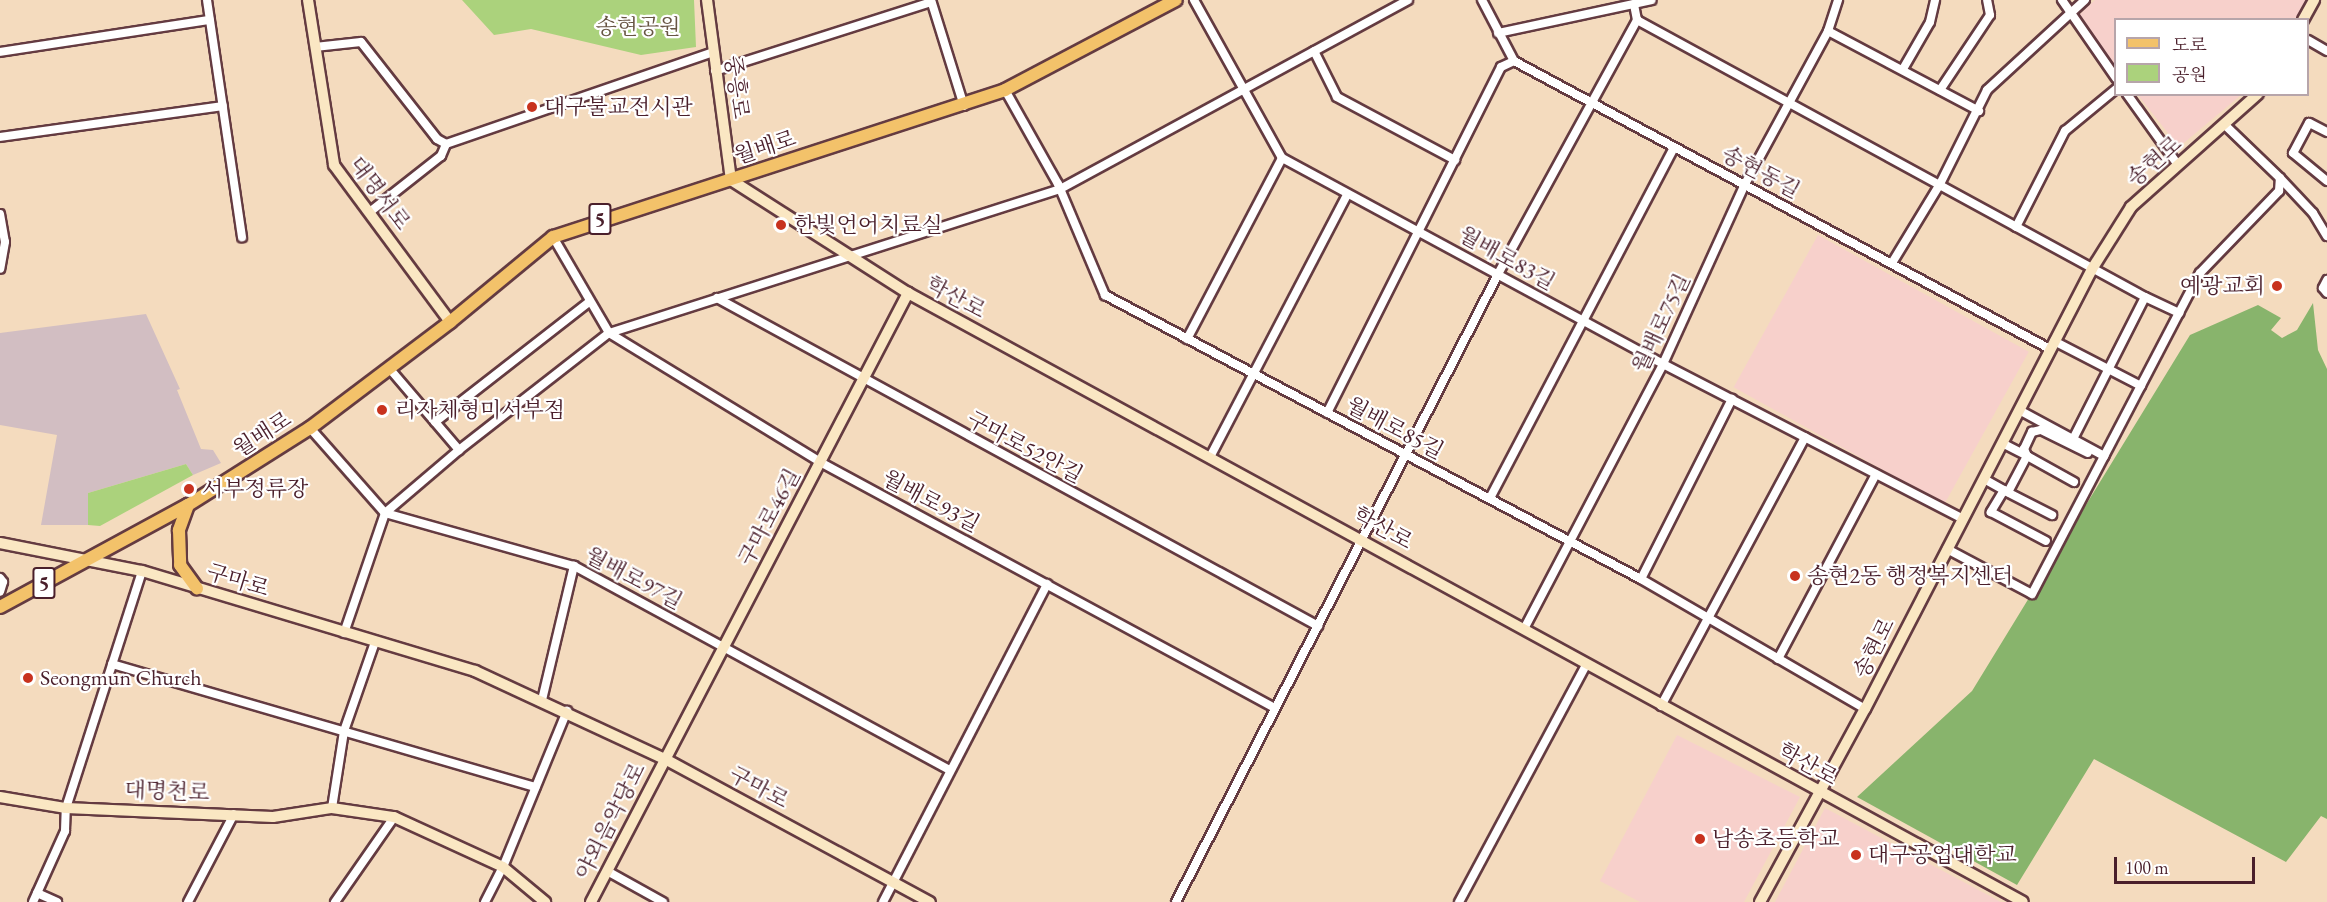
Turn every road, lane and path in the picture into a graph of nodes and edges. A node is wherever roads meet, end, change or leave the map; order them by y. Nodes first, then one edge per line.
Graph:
1 (207, 0) edge
2 (308, 0) edge
3 (707, 0) edge
4 (1176, 0) edge
5 (1194, 0) edge
6 (1408, 0) edge
7 (1482, 0) edge
8 (1652, 0) edge
9 (1838, 0) edge
10 (1935, 0) edge
11 (1987, 0) edge
12 (2062, 0) edge
13 (2085, 0) edge
14 (2314, 0) edge
15 (931, 1) edge
16 (1634, 4) junction
17 (2070, 15) junction
18 (2304, 18) edge
19 (210, 20) junction
20 (1637, 20) junction
21 (1828, 31) junction
22 (1498, 33) junction
23 (2309, 41) edge
24 (315, 47) junction
25 (1314, 51) junction
26 (2327, 51) edge
27 (0, 52) edge
28 (713, 52) junction
29 (1514, 61) junction
30 (1903, 69) junction
31 (715, 71) junction
32 (2114, 77) edge
33 (1005, 90) junction
34 (1940, 90) junction
35 (2114, 90) edge
36 (1243, 91) junction
37 (2128, 96) edge
38 (2256, 96) edge
39 (1590, 102) junction
40 (1788, 103) junction
41 (223, 106) junction
42 (964, 106) junction
43 (1978, 111) junction
44 (2226, 126) junction
45 (2327, 132) edge
46 (0, 137) edge
47 (446, 144) junction
48 (1674, 147) junction
49 (1282, 158) junction
50 (1455, 160) junction
51 (2178, 165) junction
52 (2280, 178) junction
53 (731, 180) junction
54 (2327, 181) edge
55 (1745, 184) junction
56 (1940, 184) junction
57 (1060, 189) junction
58 (1347, 195) junction
59 (371, 212) junction
60 (0, 214) edge
61 (2016, 227) junction
62 (1419, 231) junction
63 (2327, 236) edge
64 (242, 237) dead end
65 (552, 237) junction
66 (2, 242) edge
67 (849, 256) junction
68 (1892, 263) junction
69 (0, 269) edge
70 (2091, 269) junction
71 (1498, 274) junction
72 (2327, 280) edge
73 (908, 293) junction
74 (2327, 293) edge
75 (2145, 297) junction
76 (717, 298) junction
77 (589, 302) junction
78 (2179, 313) junction
79 (1583, 320) junction
80 (450, 322) junction
81 (609, 333) junction
82 (1187, 339) junction
83 (2052, 345) junction
84 (1663, 364) junction
85 (389, 368) junction
86 (2109, 369) junction
87 (1253, 374) junction
88 (862, 380) junction
89 (2141, 386) junction
90 (1732, 399) junction
91 (2019, 410) junction
92 (1327, 412) junction
93 (435, 422) junction
94 (310, 428) junction
95 (1805, 437) junction
96 (2073, 439) junction
97 (2002, 443) junction
98 (459, 450) junction
99 (2088, 453) dead end
100 (1407, 455) junction
101 (2027, 456) junction
102 (2104, 456) junction
103 (1210, 457) junction
104 (820, 462) junction
105 (1876, 474) junction
106 (1984, 479) junction
107 (2074, 482) dead end
108 (2006, 491) junction
109 (1490, 498) junction
110 (188, 505) junction
111 (385, 513) junction
112 (2052, 515) dead end
113 (1963, 519) junction
114 (1362, 539) junction
115 (1570, 540) junction
116 (2046, 541) dead end
117 (0, 543) edge
118 (1947, 549) junction
119 (88, 559) junction
120 (574, 566) junction
121 (142, 571) junction
122 (0, 578) edge
123 (1641, 579) junction
124 (1047, 584) junction
125 (197, 588) junction
126 (0, 592) edge
127 (0, 607) edge
128 (1708, 618) junction
129 (1318, 626) junction
130 (1524, 629) junction
131 (344, 633) junction
132 (375, 642) junction
133 (724, 646) junction
134 (1778, 659) junction
135 (112, 664) junction
136 (1587, 664) junction
137 (542, 700) junction
138 (1661, 706) junction
139 (1275, 708) junction
140 (1865, 709) junction
141 (567, 711) junction
142 (344, 731) junction
143 (665, 759) junction
144 (949, 770) junction
145 (535, 787) junction
146 (1817, 792) junction
147 (0, 796) edge
148 (66, 808) junction
149 (332, 808) junction
150 (235, 812) junction
151 (394, 817) junction
152 (504, 867) junction
153 (607, 871) junction
154 (893, 882) junction
155 (37, 893) junction
156 (1178, 901) edge
157 (33, 902) edge
158 (57, 902) edge
159 (188, 902) edge
160 (335, 902) edge
161 (485, 902) edge
162 (545, 902) edge
163 (591, 902) edge
164 (663, 902) edge
165 (883, 902) edge
166 (930, 902) edge
167 (1459, 902) edge
168 (1760, 902) edge
169 (2023, 902) edge

1 - 19 street
2 - 24 main road, 대명서로
3 - 28 main road, 중흥로
4 - 33 main road, 월배로 / 5
5 - 36 street
6 - 25 street
7 - 22 street
8 - 16 street
9 - 21 street, 월배로75길
10 - 30 street
11 - 34 street
12 - 17 street
13 - 17 street
14 - 18 main road
15 - 31 street
15 - 42 street
16 - 20 street
16 - 22 street
17 - 32 street
17 - 43 street
19 - 27 street
19 - 41 street
20 - 39 street
20 - 40 street
21 - 30 street
21 - 40 street, 월배로75길
22 - 29 street
23 - 26 street
24 - 47 street
24 - 59 main road, 대명서로
25 - 36 street
25 - 50 street
28 - 31 main road, 중흥로
28 - 47 street
29 - 39 street, 송현동길
29 - 50 street
30 - 34 street
31 - 53 main road, 중흥로
33 - 42 main road, 월배로 / 5
33 - 57 street, 월배로85길
34 - 43 street
35 - 61 street
36 - 49 street
36 - 57 street
37 - 51 street
38 - 44 main road, 송현로
39 - 48 street, 송현동길
39 - 71 street
40 - 55 street, 월배로75길
40 - 56 street
41 - 46 street
41 - 64 street
42 - 53 main road, 월배로 / 5
43 - 56 street
44 - 51 main road, 송현로
44 - 52 street
45 - 54 street
47 - 59 street
48 - 55 street, 송현동길
48 - 79 street
49 - 58 street, 월배로83길
49 - 82 street
50 - 62 street
51 - 70 main road, 송현로
52 - 63 street
52 - 78 street
53 - 65 main road, 월배로 / 5
53 - 67 main road, 학산로
55 - 68 street, 송현동길
55 - 84 street, 월배로75길
56 - 61 street
56 - 68 street
57 - 67 street
57 - 82 street, 월배로85길
58 - 62 street, 월배로83길
58 - 87 street
59 - 80 main road, 대명서로
60 - 66 street
61 - 70 street
62 - 71 street, 월배로83길
62 - 92 street
65 - 77 street, 월배로93길
65 - 80 main road, 월배로 / 5
66 - 69 street
67 - 73 main road, 학산로
67 - 76 street
68 - 83 street, 송현동길
70 - 75 street
70 - 83 main road, 송현로
71 - 79 street, 월배로83길
71 - 100 street
72 - 74 street
73 - 88 main road, 구마로46길
73 - 103 main road, 학산로
75 - 78 street
75 - 86 street
76 - 81 street
76 - 88 street, 구마로52안길
77 - 81 street, 월배로93길
77 - 93 street
78 - 89 street
79 - 84 street, 월배로83길
79 - 109 street
80 - 85 main road, 월배로 / 5
81 - 98 street
81 - 104 street, 월배로93길
82 - 87 street, 월배로85길
83 - 86 street, 송현동길
83 - 91 main road, 송현로
84 - 90 street, 월배로83길
84 - 115 street, 월배로75길
85 - 93 street
85 - 94 main road, 월배로 / 5
86 - 89 street, 송현동길
86 - 96 street
87 - 92 street, 월배로85길
87 - 103 street
88 - 104 main road, 구마로46길
88 - 129 street, 구마로52안길
89 - 102 street
90 - 95 street, 월배로83길
90 - 123 street
91 - 96 street
91 - 97 main road, 송현로
92 - 100 street, 월배로85길
93 - 98 street
94 - 110 main road, 월배로 / 5
94 - 111 street
95 - 105 street, 월배로83길
95 - 128 street
96 - 102 street
97 - 101 street
97 - 106 main road, 송현로
98 - 111 street
99 - 101 street
100 - 109 street, 월배로85길
100 - 114 street
101 - 107 street
101 - 108 street
102 - 118 street
103 - 114 main road, 학산로
104 - 124 street, 월배로93길
104 - 133 main road, 구마로46길
105 - 113 street, 월배로83길
105 - 134 street
106 - 108 street
106 - 113 main road, 송현로
108 - 112 street
108 - 116 street
109 - 115 street, 월배로85길
110 - 119 main road, 월배로 / 5
110 - 125 main road
111 - 120 street, 월배로97길
111 - 131 street
113 - 118 main road, 송현로
114 - 129 street
114 - 130 main road, 학산로
115 - 123 street, 월배로85길
115 - 130 street, 월배로75길
117 - 119 main road, 구마로
118 - 140 main road, 송현로
119 - 121 main road, 구마로
119 - 127 main road, 5
120 - 133 street, 월배로97길
120 - 137 street
121 - 125 main road, 구마로
121 - 135 street
122 - 126 street
123 - 128 street, 월배로85길
124 - 139 street, 월배로93길
124 - 144 street
125 - 131 main road, 구마로
128 - 134 street, 월배로85길
128 - 138 street
129 - 139 street
130 - 136 main road, 학산로
131 - 132 main road, 구마로
132 - 137 main road, 구마로
132 - 142 street
133 - 143 main road, 구마로46길
133 - 144 street, 월배로97길
134 - 140 street, 월배로85길
135 - 142 street
135 - 148 street
136 - 138 main road, 학산로
136 - 167 street
137 - 141 main road, 구마로
138 - 146 main road, 학산로
139 - 156 street
140 - 146 main road, 송현로
141 - 143 main road, 구마로
141 - 145 street
142 - 145 street
142 - 149 street
143 - 153 main road, 야외음악당로
143 - 154 main road, 구마로
144 - 154 street
145 - 152 street
146 - 168 main road, 송현로
146 - 169 main road, 학산로
147 - 148 main road, 대명천로
148 - 150 main road, 대명천로
148 - 155 street
149 - 150 main road, 대명천로
149 - 151 main road, 대명천로
150 - 159 street
151 - 152 main road, 대명천로
151 - 160 street
152 - 161 street
152 - 162 main road, 대명천로
153 - 163 main road, 야외음악당로
153 - 164 street
154 - 165 street
154 - 166 main road, 구마로
155 - 157 street
155 - 158 street

